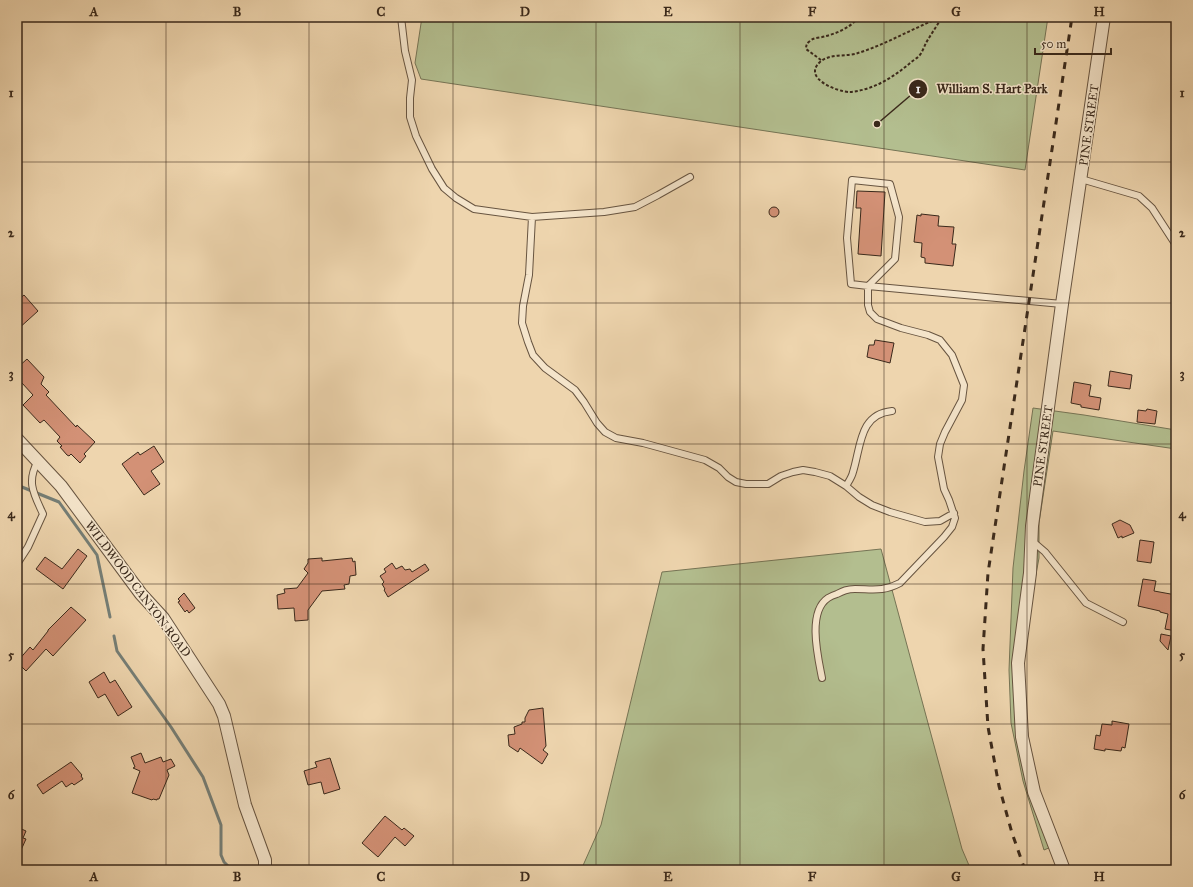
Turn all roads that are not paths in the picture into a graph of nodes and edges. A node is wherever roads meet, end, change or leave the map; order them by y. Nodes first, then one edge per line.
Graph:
1 (402, 17) edge
2 (1104, 17) edge
3 (690, 177) dead end
4 (1081, 180) junction
5 (532, 217) junction
6 (1176, 245) edge
7 (868, 286) junction
8 (1062, 304) junction
9 (892, 411) dead end
10 (17, 439) edge
11 (38, 461) junction
12 (846, 486) junction
13 (954, 513) junction
14 (1031, 540) junction
15 (17, 564) edge
16 (1123, 622) dead end
17 (822, 678) dead end
18 (265, 870) edge
19 (1064, 870) edge

1 - 5 lane
2 - 4 street, PINE STREET
3 - 5 lane
4 - 6 lane
4 - 8 street, PINE STREET
5 - 12 lane
7 - 7 lane
7 - 8 lane
7 - 13 lane
8 - 14 street, PINE STREET
9 - 12 lane
10 - 11 street, WILDWOOD CANYON ROAD
11 - 15 lane
11 - 18 street, WILDWOOD CANYON ROAD
12 - 13 lane
13 - 17 lane
14 - 16 lane
14 - 19 street, PINE STREET

